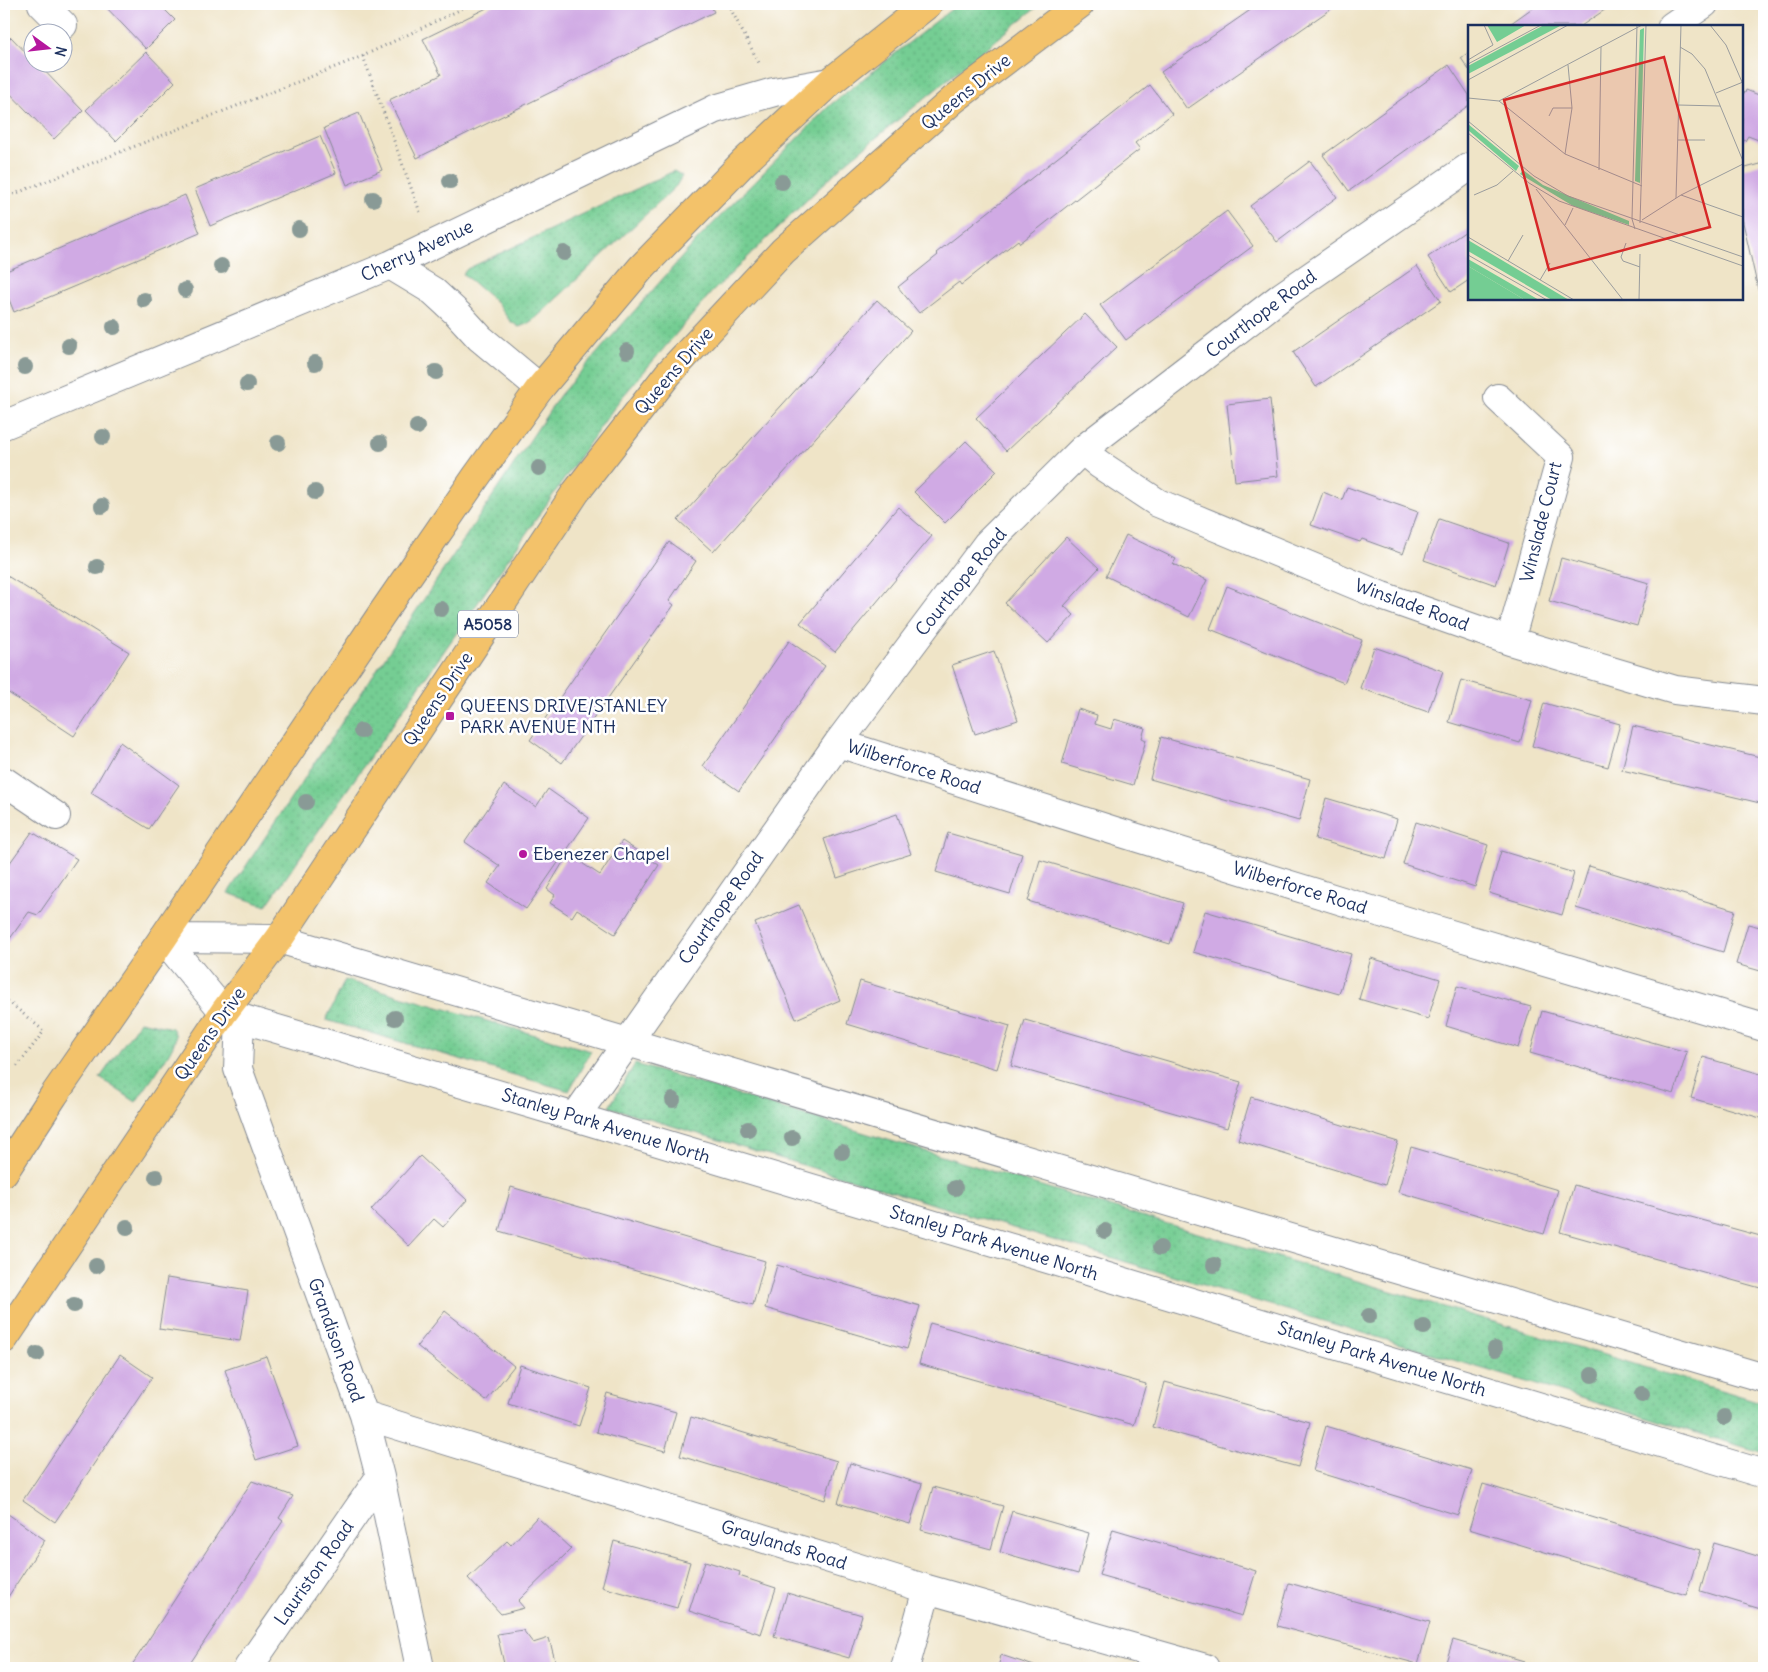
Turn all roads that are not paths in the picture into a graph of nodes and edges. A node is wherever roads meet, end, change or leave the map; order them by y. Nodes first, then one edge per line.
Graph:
1 (42, 4) edge
2 (928, 4) edge
3 (1078, 4) edge
4 (1704, 4) edge
5 (60, 22) edge
6 (1673, 25) edge
7 (830, 82) junction
8 (1468, 168) edge
9 (390, 265) junction
10 (540, 388) junction
11 (1498, 398) dead end
12 (4, 425) edge
13 (1082, 450) junction
14 (1510, 641) junction
15 (1764, 701) edge
16 (838, 743) junction
17 (4, 781) edge
18 (56, 816) dead end
19 (163, 938) junction
20 (279, 938) junction
21 (232, 1015) junction
22 (1764, 1027) edge
23 (628, 1042) junction
24 (575, 1117) junction
25 (4, 1172) edge
26 (4, 1339) edge
27 (1764, 1378) edge
28 (364, 1415) junction
29 (1764, 1474) edge
30 (380, 1478) junction
31 (927, 1589) junction
32 (248, 1668) edge
33 (420, 1668) edge
34 (905, 1668) edge
35 (1205, 1668) edge

1 - 5 street
2 - 7 highway
3 - 20 highway, Queens Drive / A5058
4 - 6 street
7 - 9 street, Cherry Avenue
7 - 10 highway
8 - 13 street, Courthope Road
9 - 10 street
9 - 12 street, Cherry Avenue
10 - 19 highway
11 - 14 street, Winslade Court
13 - 14 street, Winslade Road
13 - 16 street, Courthope Road
14 - 15 street, Winslade Road
16 - 22 street, Wilberforce Road
16 - 23 street, Courthope Road
17 - 18 street
19 - 20 street
19 - 21 street
19 - 25 highway
20 - 21 highway, Queens Drive / A5058
20 - 23 street
21 - 24 street, Stanley Park Avenue North
21 - 26 highway, Queens Drive / A5058
21 - 28 street, Grandison Road
23 - 24 street, Courthope Road
23 - 27 street
24 - 29 street, Stanley Park Avenue North
28 - 30 street, Grandison Road
28 - 31 street, Graylands Road
30 - 32 street, Lauriston Road
30 - 33 street, Grandison Road
31 - 34 street
31 - 35 street, Graylands Road

